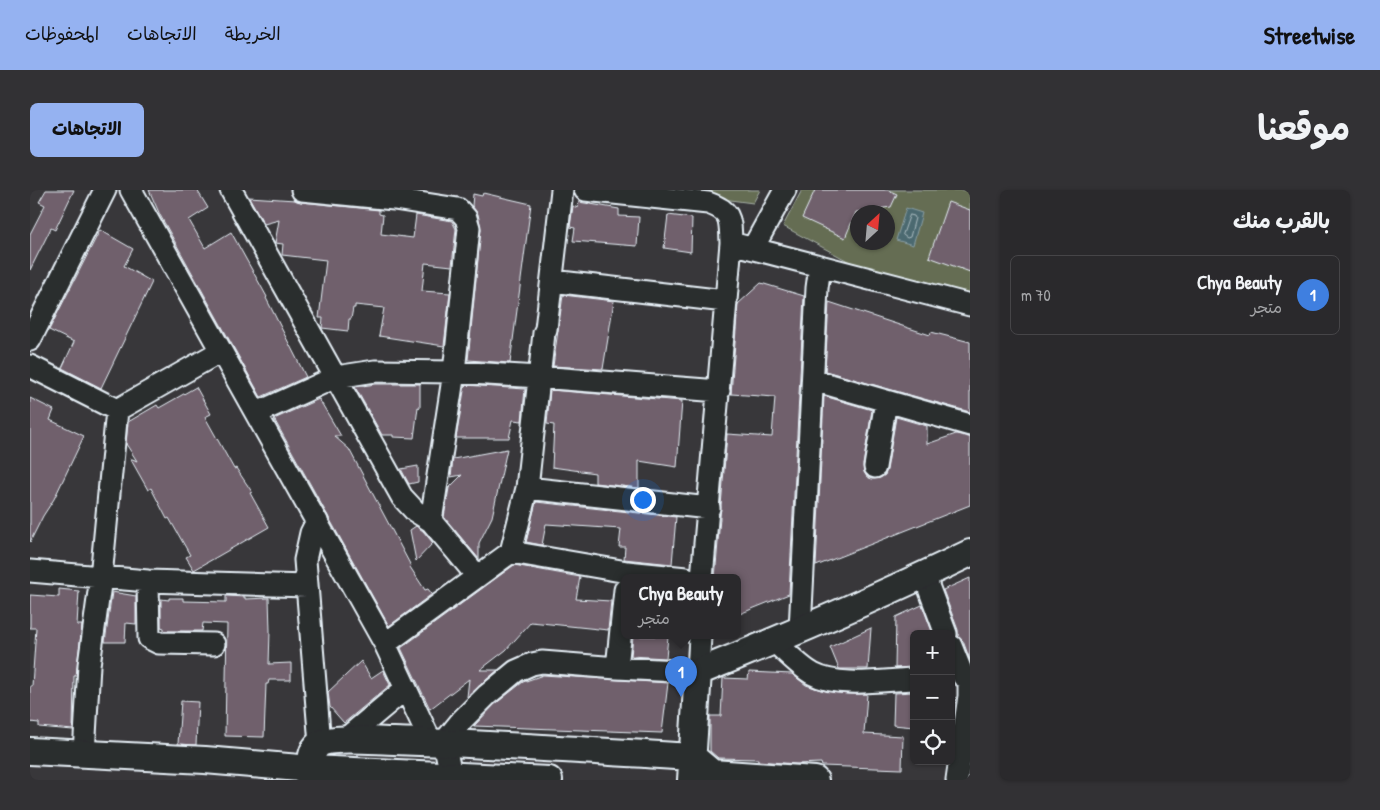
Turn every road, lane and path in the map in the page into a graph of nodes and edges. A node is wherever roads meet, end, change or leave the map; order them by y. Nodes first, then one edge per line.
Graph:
1 (105, 190) edge
2 (131, 190) edge
3 (231, 190) edge
4 (302, 190) edge
5 (562, 190) edge
6 (585, 190) edge
7 (785, 190) edge
8 (731, 243) junction
9 (752, 248) junction
10 (820, 266) junction
11 (552, 281) junction
12 (725, 301) junction
13 (970, 305) edge
14 (35, 317) edge
15 (30, 340) edge
16 (220, 351) junction
17 (30, 366) edge
18 (454, 372) junction
19 (336, 377) junction
20 (539, 377) junction
21 (813, 380) junction
22 (718, 391) junction
23 (886, 401) junction
24 (117, 410) junction
25 (257, 413) junction
26 (970, 425) edge
27 (876, 467) dead end
28 (527, 488) junction
29 (709, 508) junction
30 (317, 521) junction
31 (431, 522) junction
32 (511, 552) junction
33 (970, 553) edge
34 (30, 571) edge
35 (702, 574) edge
36 (924, 575) junction
37 (477, 576) junction
38 (101, 577) junction
39 (621, 579) edge
40 (148, 581) junction
41 (307, 586) junction
42 (621, 629) edge
43 (800, 630) junction
44 (945, 630) edge
45 (700, 639) edge
46 (774, 641) junction
47 (214, 644) dead end
48 (385, 644) junction
49 (955, 657) edge
50 (617, 668) junction
51 (698, 672) junction
52 (910, 678) edge
53 (965, 683) edge
54 (406, 689) junction
55 (332, 742) junction
56 (437, 742) junction
57 (30, 751) edge
58 (84, 754) junction
59 (311, 769) junction
60 (699, 772) edge
61 (451, 778) edge
62 (549, 780) edge
63 (815, 780) edge
64 (957, 780) edge

1 - 14 street
2 - 16 street
3 - 19 street
4 - 18 street
5 - 11 street
6 - 8 street
7 - 9 street
8 - 9 street
8 - 12 street
9 - 10 street
10 - 13 street
10 - 21 street
11 - 12 street
11 - 20 street
12 - 22 street
14 - 15 street
16 - 24 street
16 - 25 street
17 - 24 street
18 - 19 street
18 - 20 street
18 - 31 street
19 - 25 street
19 - 31 street
20 - 22 street
20 - 28 street
21 - 23 street
21 - 43 street
22 - 29 street
23 - 26 street
23 - 27 street
24 - 38 street
25 - 30 street
28 - 29 street
28 - 32 street
29 - 35 street
30 - 41 street
30 - 48 street
31 - 37 street
32 - 37 street
32 - 39 street
33 - 36 street
34 - 38 street
36 - 43 street
36 - 44 street
37 - 48 street
38 - 40 street
38 - 58 street
40 - 41 street
40 - 47 street
41 - 55 street
42 - 50 street
43 - 46 street
45 - 51 street
46 - 51 street
46 - 52 street
48 - 54 street
49 - 53 street
50 - 51 street
50 - 56 street
51 - 60 street
53 - 64 street
54 - 55 street
54 - 56 street
55 - 56 street
55 - 59 street
56 - 60 street
56 - 61 street
57 - 58 street
58 - 59 street
59 - 61 street
60 - 63 street
61 - 62 street

